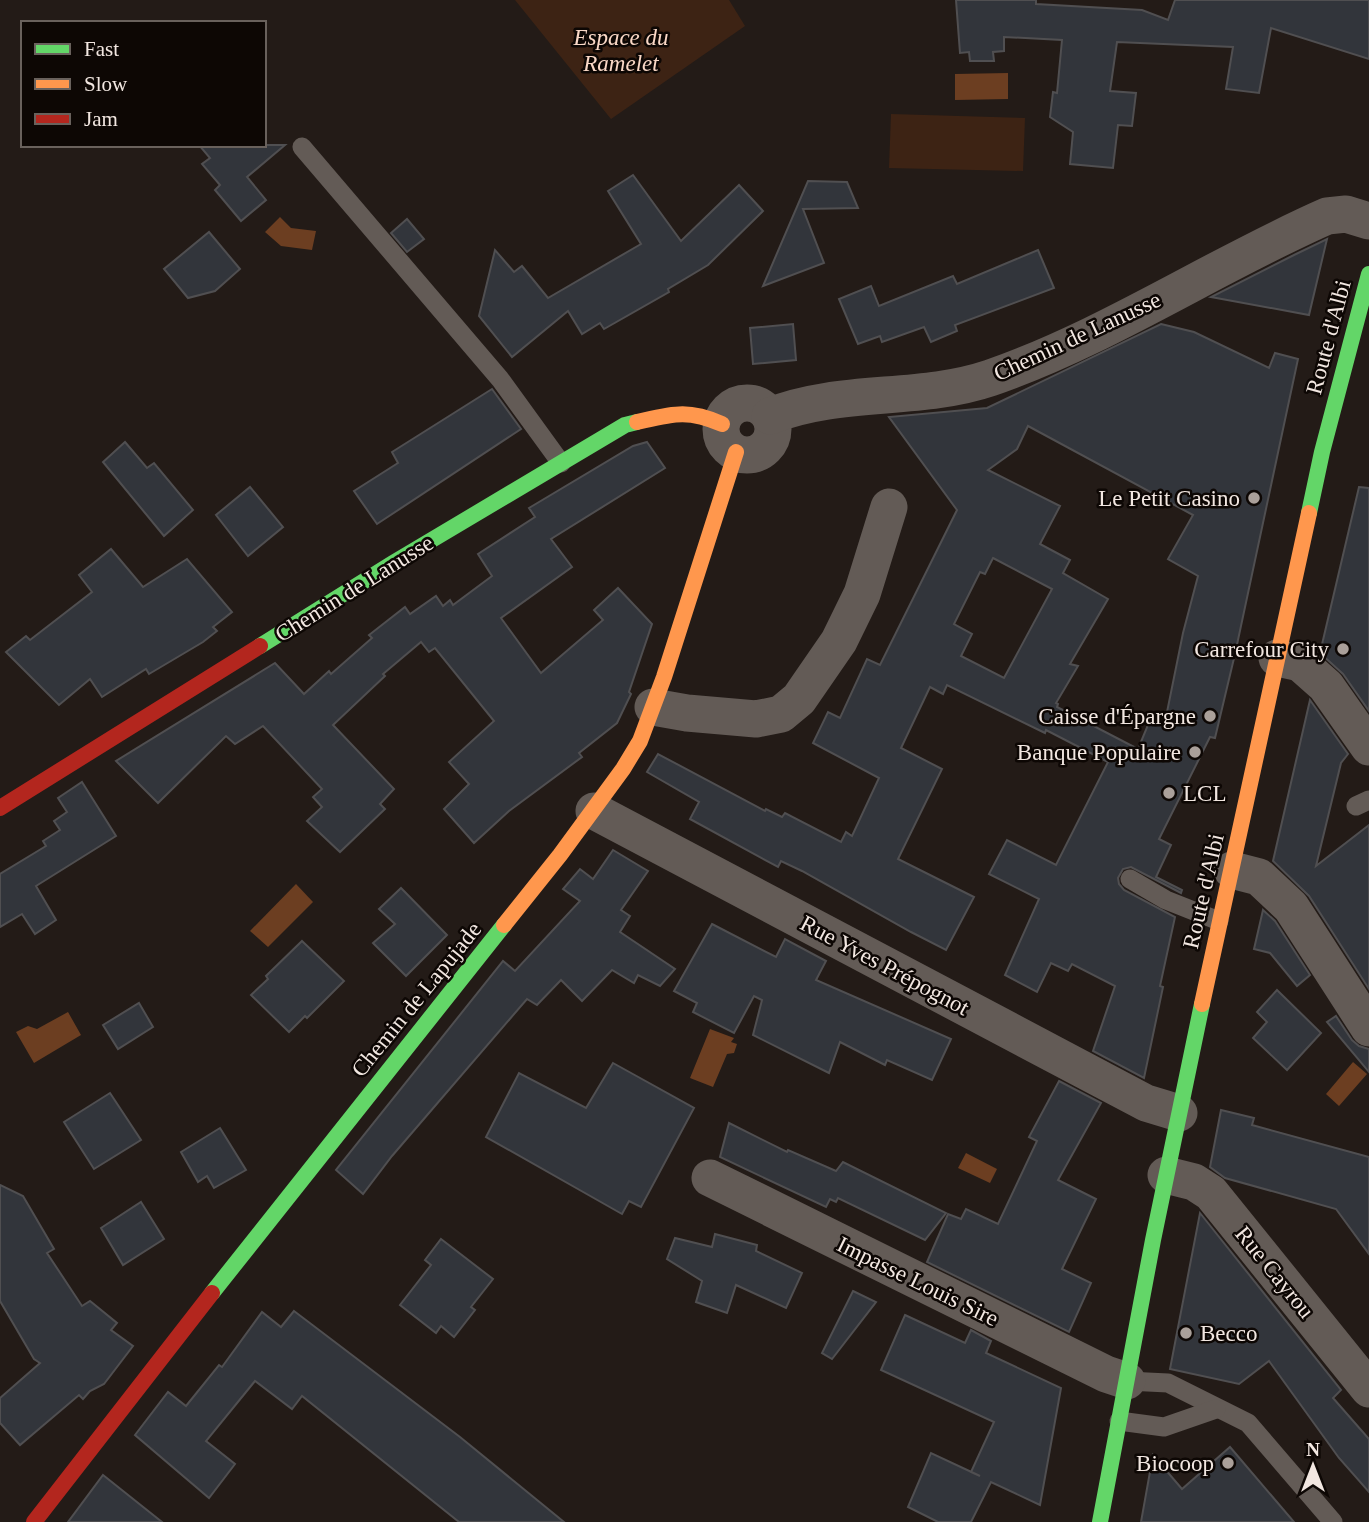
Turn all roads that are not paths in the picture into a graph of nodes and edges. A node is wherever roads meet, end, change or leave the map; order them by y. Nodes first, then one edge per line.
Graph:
1 (303, 146) dead end
2 (1369, 221) edge
3 (1369, 274) edge
4 (729, 438) junction
5 (561, 463) junction
6 (889, 507) dead end
7 (1277, 658) junction
8 (653, 707) junction
9 (1369, 747) edge
10 (0, 808) edge
11 (594, 811) junction
12 (1232, 870) junction
13 (1130, 879) dead end
14 (1219, 920) junction
15 (1369, 1028) edge
16 (1179, 1113) junction
17 (1167, 1175) junction
18 (710, 1178) dead end
19 (1127, 1381) junction
20 (1369, 1389) edge
21 (1216, 1409) junction
22 (1119, 1420) junction
23 (34, 1522) edge
24 (1100, 1522) edge
25 (1334, 1522) edge

1 - 5 lane
2 - 4 street, Chemin de Lanusse
3 - 7 street, Route d'Albi
4 - 5 street, Chemin de Lanusse
4 - 8 street, Chemin de Lapujade
5 - 10 street, Chemin de Lanusse
6 - 8 street
7 - 9 street
7 - 12 street, Route d'Albi
8 - 11 street, Chemin de Lapujade
11 - 16 street, Rue Yves Prépognot
11 - 23 street, Chemin de Lapujade
12 - 14 street, Route d'Albi
12 - 15 street
13 - 14 lane
14 - 16 street, Route d'Albi
16 - 17 street, Route d'Albi
17 - 19 street, Route d'Albi
17 - 20 street, Rue Cayrou
18 - 19 street, Impasse Louis Sire
19 - 21 lane
19 - 22 street, Route d'Albi
21 - 22 lane
21 - 25 lane
22 - 24 street, Route d'Albi

